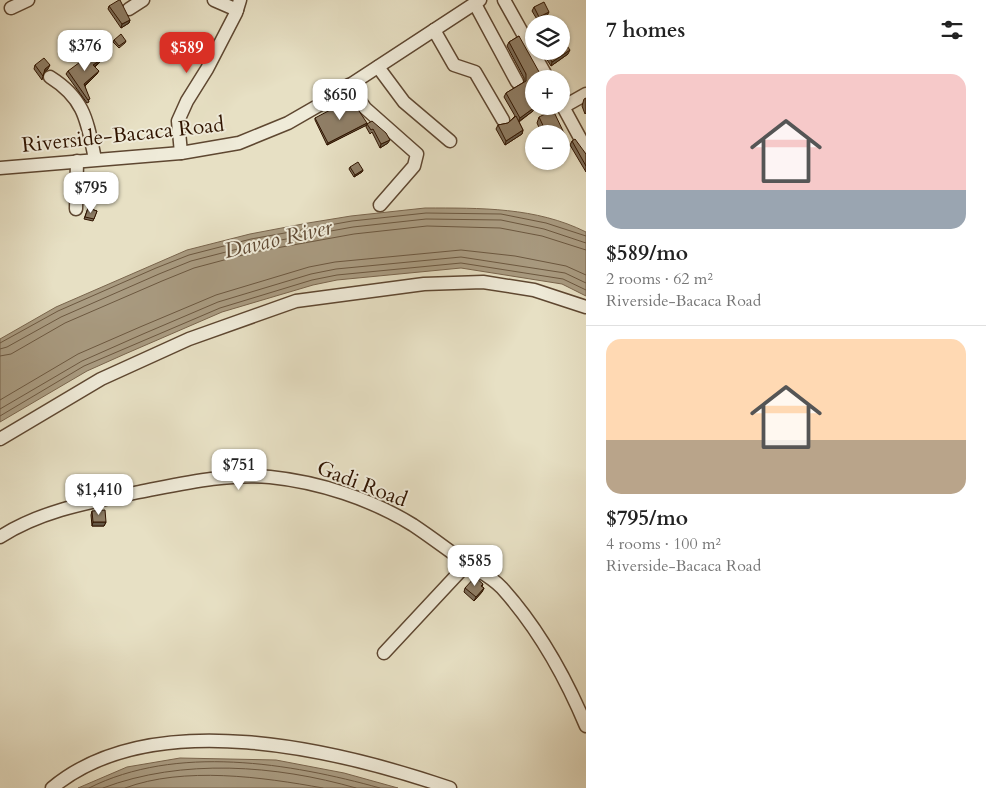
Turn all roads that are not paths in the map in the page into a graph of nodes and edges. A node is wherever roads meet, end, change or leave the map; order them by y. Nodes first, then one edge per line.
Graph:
1 (28, 0) edge
2 (143, 0) edge
3 (214, 0) edge
4 (504, 0) edge
5 (477, 2) edge
6 (239, 5) edge
7 (11, 8) dead end
8 (129, 9) dead end
9 (434, 30) junction
10 (378, 67) junction
11 (543, 70) edge
12 (50, 78) dead end
13 (517, 82) dead end
14 (349, 85) junction
15 (586, 94) edge
16 (570, 101) edge
17 (567, 115) edge
18 (502, 120) dead end
19 (450, 141) dead end
20 (586, 149) edge
21 (181, 153) junction
22 (94, 159) junction
23 (77, 161) junction
24 (0, 168) edge
25 (380, 205) dead end
26 (76, 209) dead end
27 (586, 307) edge
28 (0, 439) edge
29 (0, 537) edge
30 (467, 564) junction
31 (384, 653) dead end
32 (586, 726) edge
33 (52, 788) edge
34 (450, 788) edge

1 - 7 street
2 - 8 street
3 - 6 street
4 - 11 street
5 - 9 street, Riverside-Bacaca Road
5 - 13 street
6 - 21 street
9 - 10 street, Riverside-Bacaca Road
9 - 18 street
10 - 14 street, Riverside-Bacaca Road
10 - 19 street
12 - 22 street
14 - 21 street, Riverside-Bacaca Road
14 - 25 street
15 - 16 street
17 - 20 street
21 - 22 street, Riverside-Bacaca Road
22 - 23 street, Riverside-Bacaca Road
23 - 24 street, Riverside-Bacaca Road
23 - 26 street
27 - 28 street
29 - 30 street, Gadi Road
30 - 31 street
30 - 32 street, Gadi Road
33 - 34 street

